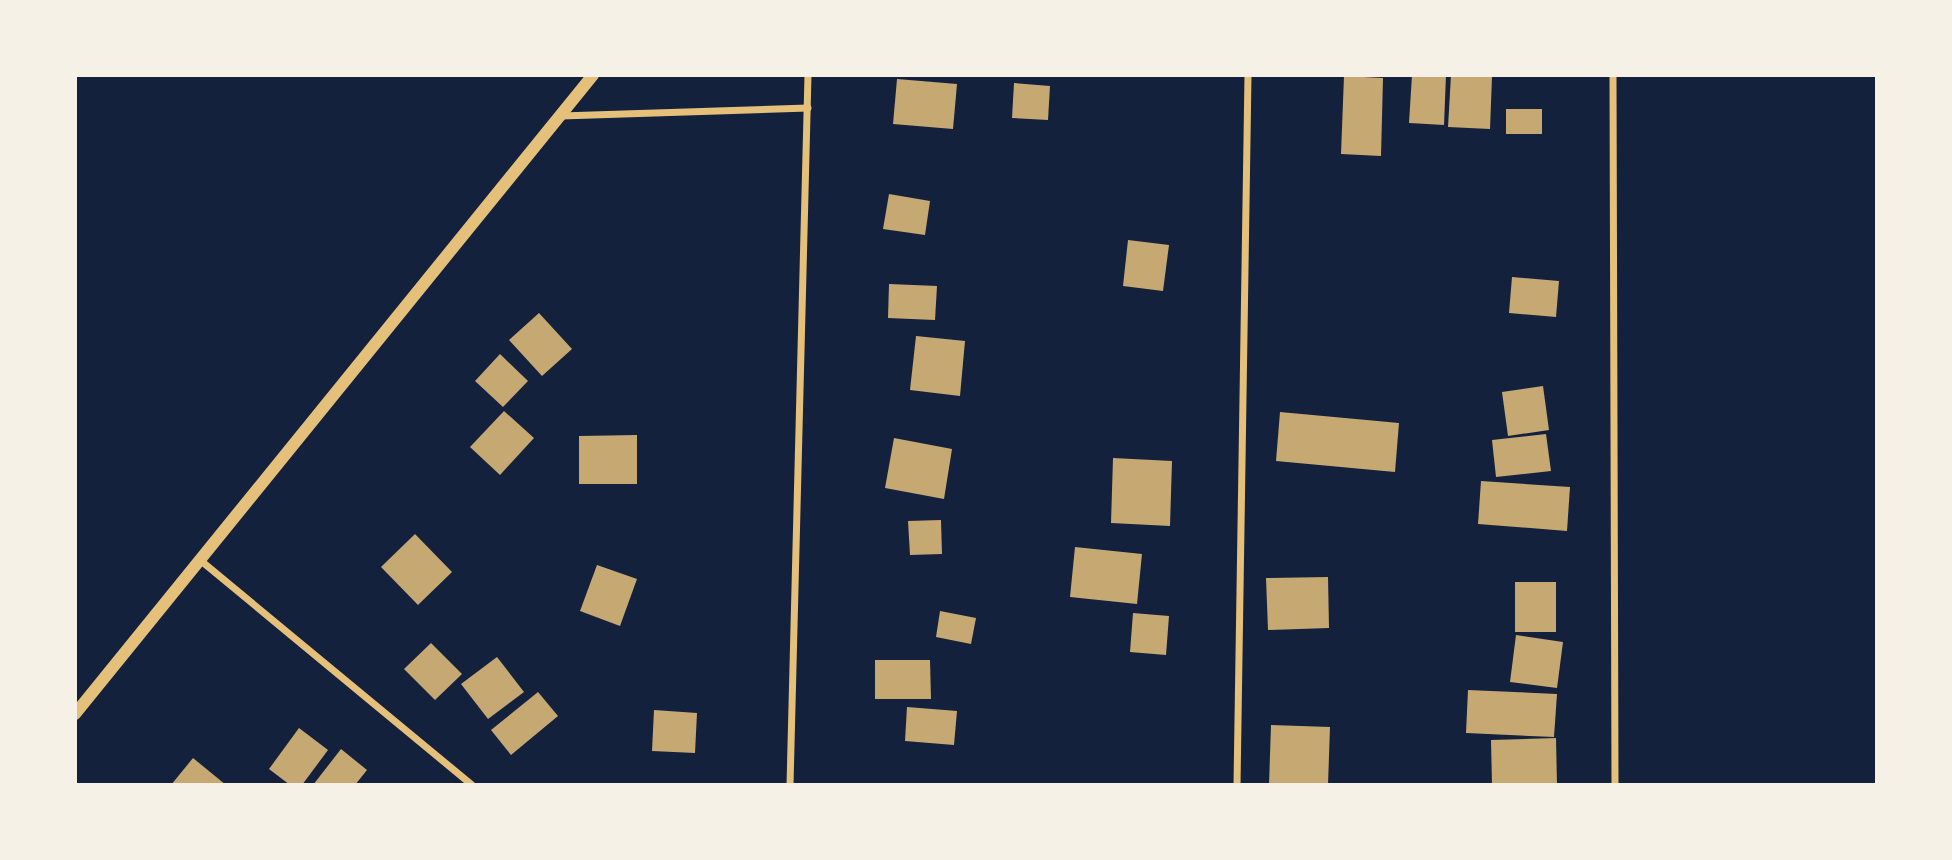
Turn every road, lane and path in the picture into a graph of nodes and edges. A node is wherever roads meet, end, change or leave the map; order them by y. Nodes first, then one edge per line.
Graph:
1 (593, 75) edge
2 (808, 75) edge
3 (1248, 75) edge
4 (1613, 75) edge
5 (808, 108) junction
6 (561, 116) junction
7 (200, 560) junction
8 (75, 714) edge
9 (472, 785) edge
10 (790, 785) edge
11 (1237, 785) edge
12 (1615, 785) edge

1 - 6 street
2 - 5 street
3 - 11 street
4 - 12 street
5 - 6 street
5 - 10 street
6 - 7 street
7 - 8 street
7 - 9 street

